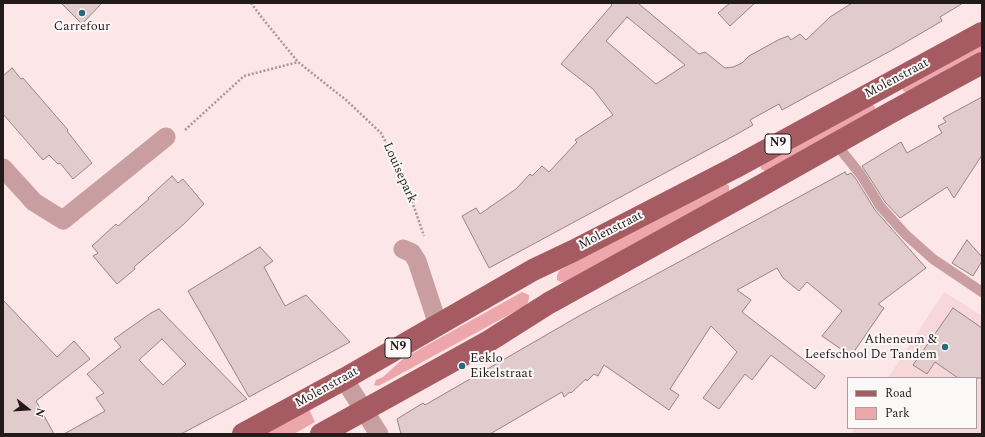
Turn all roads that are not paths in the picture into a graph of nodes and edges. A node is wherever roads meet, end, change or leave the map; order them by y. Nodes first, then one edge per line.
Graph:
1 (982, 33) edge
2 (982, 64) edge
3 (166, 137) road end
4 (836, 144) junction
5 (3, 168) edge
6 (402, 249) dead end
7 (982, 292) edge
8 (438, 325) junction
9 (344, 379) junction
10 (364, 410) junction
11 (243, 434) edge
12 (321, 434) edge
13 (379, 434) edge

1 - 8 main road, Molenstraat / N9
2 - 4 main road, Molenstraat / N9
3 - 5 street
4 - 7 lane
4 - 10 main road, Molenstraat / N9
6 - 8 street
8 - 9 main road, Molenstraat / N9
9 - 10 street
9 - 11 main road, Molenstraat / N9
10 - 12 main road, Molenstraat / N9
10 - 13 street

